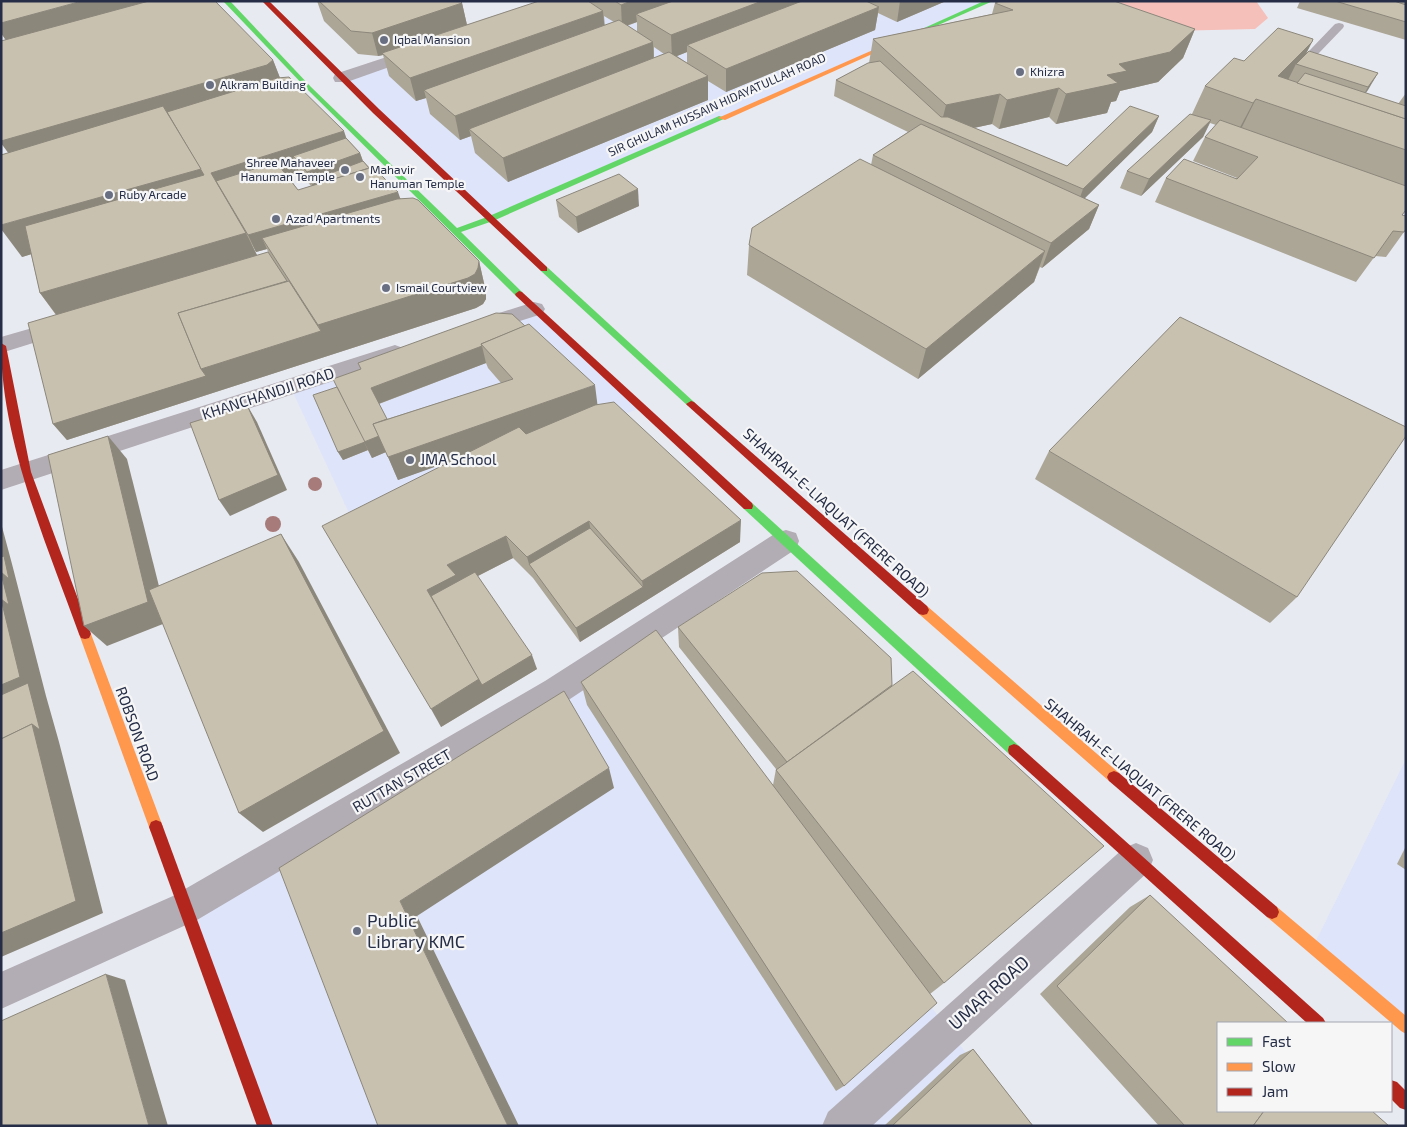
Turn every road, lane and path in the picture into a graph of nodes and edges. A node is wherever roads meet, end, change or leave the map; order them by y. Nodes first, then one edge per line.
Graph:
1 (265, 1) edge
2 (990, 1) edge
3 (219, 2) edge
4 (1339, 26) dead end
5 (432, 47) edge
6 (1314, 52) edge
7 (341, 78) junction
8 (309, 88) junction
9 (290, 94) edge
10 (490, 219) junction
11 (454, 232) junction
12 (534, 309) junction
13 (86, 319) edge
14 (459, 333) edge
15 (1, 346) edge
16 (412, 348) edge
17 (26, 472) junction
18 (1, 480) edge
19 (786, 541) junction
20 (1136, 860) junction
21 (185, 908) junction
22 (1, 991) edge
23 (1317, 1022) edge
24 (1406, 1026) edge
25 (1392, 1089) edge
26 (1406, 1102) edge
27 (265, 1126) edge
28 (842, 1126) edge

1 - 7 main road, SHAHRAH-E-LIAQUAT (FRERE ROAD)
2 - 10 main road, SIR GHULAM HUSSAIN HIDAYATULLAH ROAD
3 - 8 main road
4 - 6 lane
5 - 7 street
7 - 10 main road, SHAHRAH-E-LIAQUAT (FRERE ROAD)
8 - 9 street
8 - 11 main road
10 - 11 main road, SIR GHULAM HUSSAIN HIDAYATULLAH ROAD
10 - 24 main road, SHAHRAH-E-LIAQUAT (FRERE ROAD)
11 - 12 main road
12 - 14 street
12 - 19 main road
13 - 15 street
15 - 17 main road, ROBSON ROAD
16 - 17 street, KHANCHANDJI ROAD
17 - 18 street, KHANCHANDJI ROAD
17 - 21 main road, ROBSON ROAD
19 - 20 main road
19 - 21 street, RUTTAN STREET
20 - 23 main road
20 - 28 street, UMAR ROAD
21 - 22 street, RUTTAN STREET
21 - 27 main road, ROBSON ROAD
25 - 26 main road

